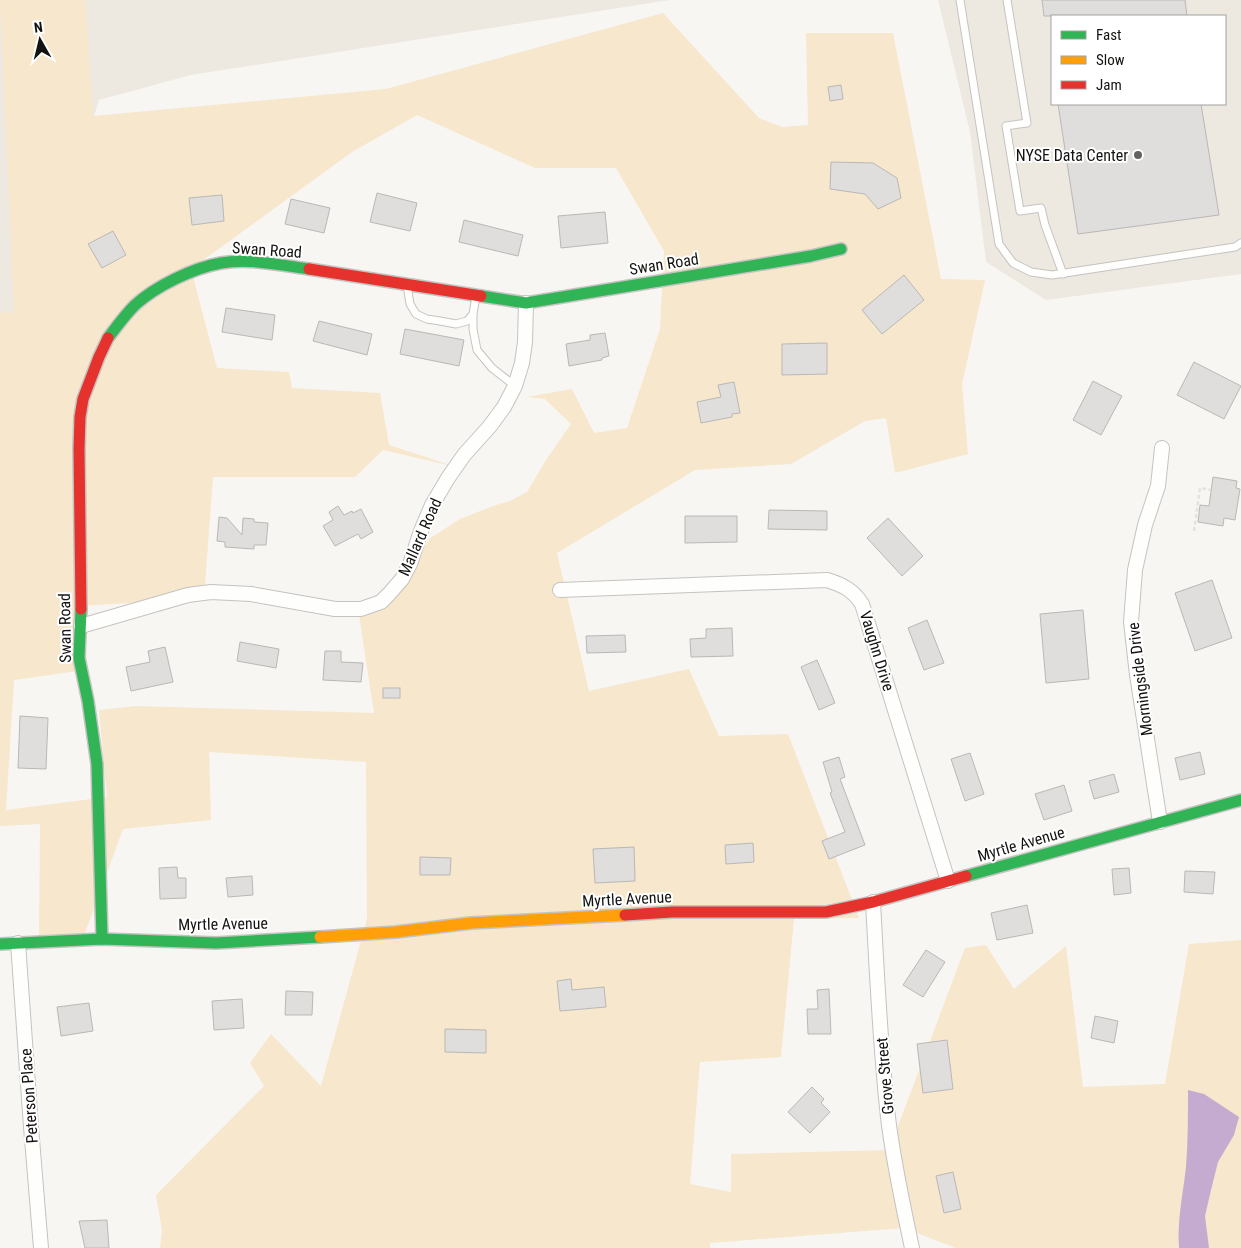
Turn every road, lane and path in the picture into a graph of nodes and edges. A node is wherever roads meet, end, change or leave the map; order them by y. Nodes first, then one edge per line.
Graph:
1 (960, 0) edge
2 (1008, 0) edge
3 (1241, 243) edge
4 (841, 249) dead end
5 (1063, 274) junction
6 (407, 284) junction
7 (476, 295) junction
8 (526, 303) junction
9 (473, 314) junction
10 (514, 386) junction
11 (1162, 448) dead end
12 (1211, 490) dead end
13 (1194, 531) dead end
14 (560, 590) dead end
15 (81, 626) junction
16 (1241, 800) edge
17 (1160, 822) junction
18 (948, 881) junction
19 (872, 902) junction
20 (102, 939) junction
21 (18, 943) junction
22 (0, 944) edge
23 (41, 1248) edge
24 (912, 1248) edge

1 - 5 lane
2 - 5 lane
3 - 5 lane
4 - 8 street, Swan Road
6 - 7 street, Swan Road
6 - 9 lane
6 - 15 street, Swan Road
7 - 8 street, Swan Road
7 - 9 lane
8 - 10 street, Mallard Road
9 - 10 lane
10 - 15 street, Mallard Road
11 - 17 street, Morningside Drive
12 - 13 path
14 - 18 street, Vaughn Drive
15 - 20 street, Swan Road
16 - 17 street, Myrtle Avenue
17 - 18 street, Myrtle Avenue
18 - 19 street, Myrtle Avenue
19 - 20 street, Myrtle Avenue
19 - 24 street, Grove Street
20 - 21 street, Myrtle Avenue
21 - 22 street, Myrtle Avenue
21 - 23 street, Peterson Place

